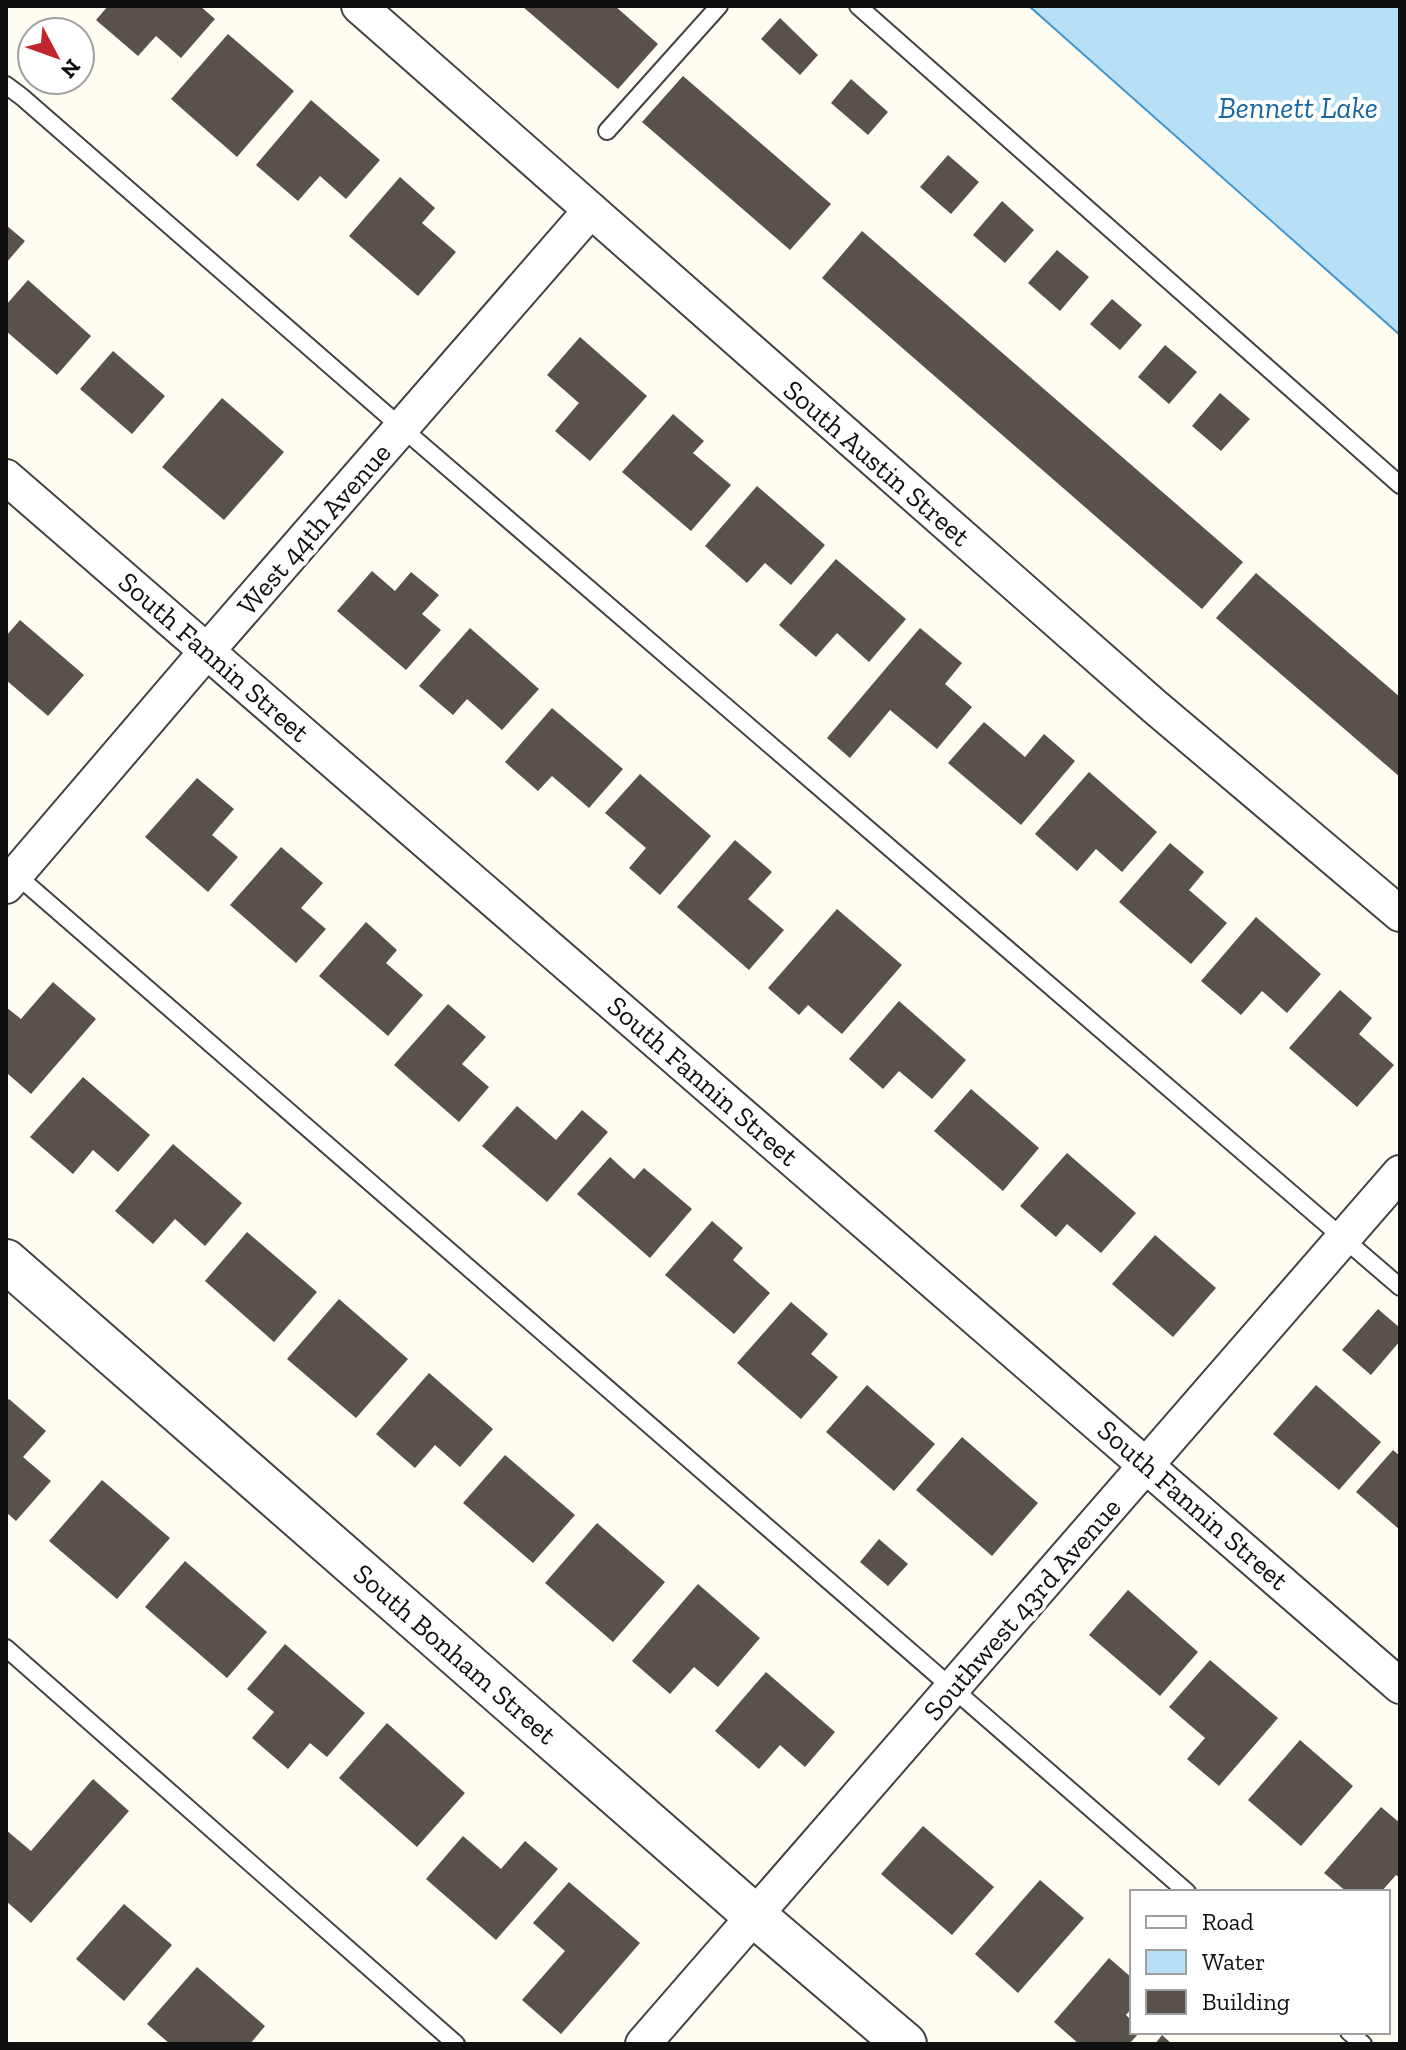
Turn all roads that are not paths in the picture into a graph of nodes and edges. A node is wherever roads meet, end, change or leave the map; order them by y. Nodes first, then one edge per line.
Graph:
1 (719, 6) edge
2 (858, 6) edge
3 (375, 15) edge
4 (6, 85) edge
5 (607, 131) dead end
6 (591, 210) junction
7 (402, 428) junction
8 (6, 477) edge
9 (1400, 485) edge
10 (207, 651) junction
11 (9, 875) edge
12 (1400, 914) edge
13 (1400, 1173) edge
14 (1344, 1238) junction
15 (6, 1261) edge
16 (1400, 1287) edge
17 (1148, 1466) junction
18 (6, 1648) edge
19 (1400, 1686) edge
20 (952, 1689) junction
21 (1185, 1890) edge
22 (755, 1916) junction
23 (456, 2044) edge
24 (643, 2044) edge
25 (905, 2044) edge

1 - 5 lane
2 - 9 lane
3 - 6 street, South Austin Street
4 - 7 lane
6 - 7 street, West 44th Avenue
6 - 12 street, South Austin Street
7 - 10 street, West 44th Avenue
7 - 14 lane
8 - 10 street, South Fannin Street
10 - 11 street, West 44th Avenue
10 - 17 street, South Fannin Street
11 - 20 lane
13 - 14 street, Southwest 43rd Avenue
14 - 16 lane
14 - 17 street, Southwest 43rd Avenue
15 - 22 street, South Bonham Street
17 - 19 street, South Fannin Street
17 - 20 street, Southwest 43rd Avenue
18 - 23 lane
20 - 21 lane
20 - 22 street, Southwest 43rd Avenue
22 - 24 street, Southwest 43rd Avenue
22 - 25 street, South Bonham Street

